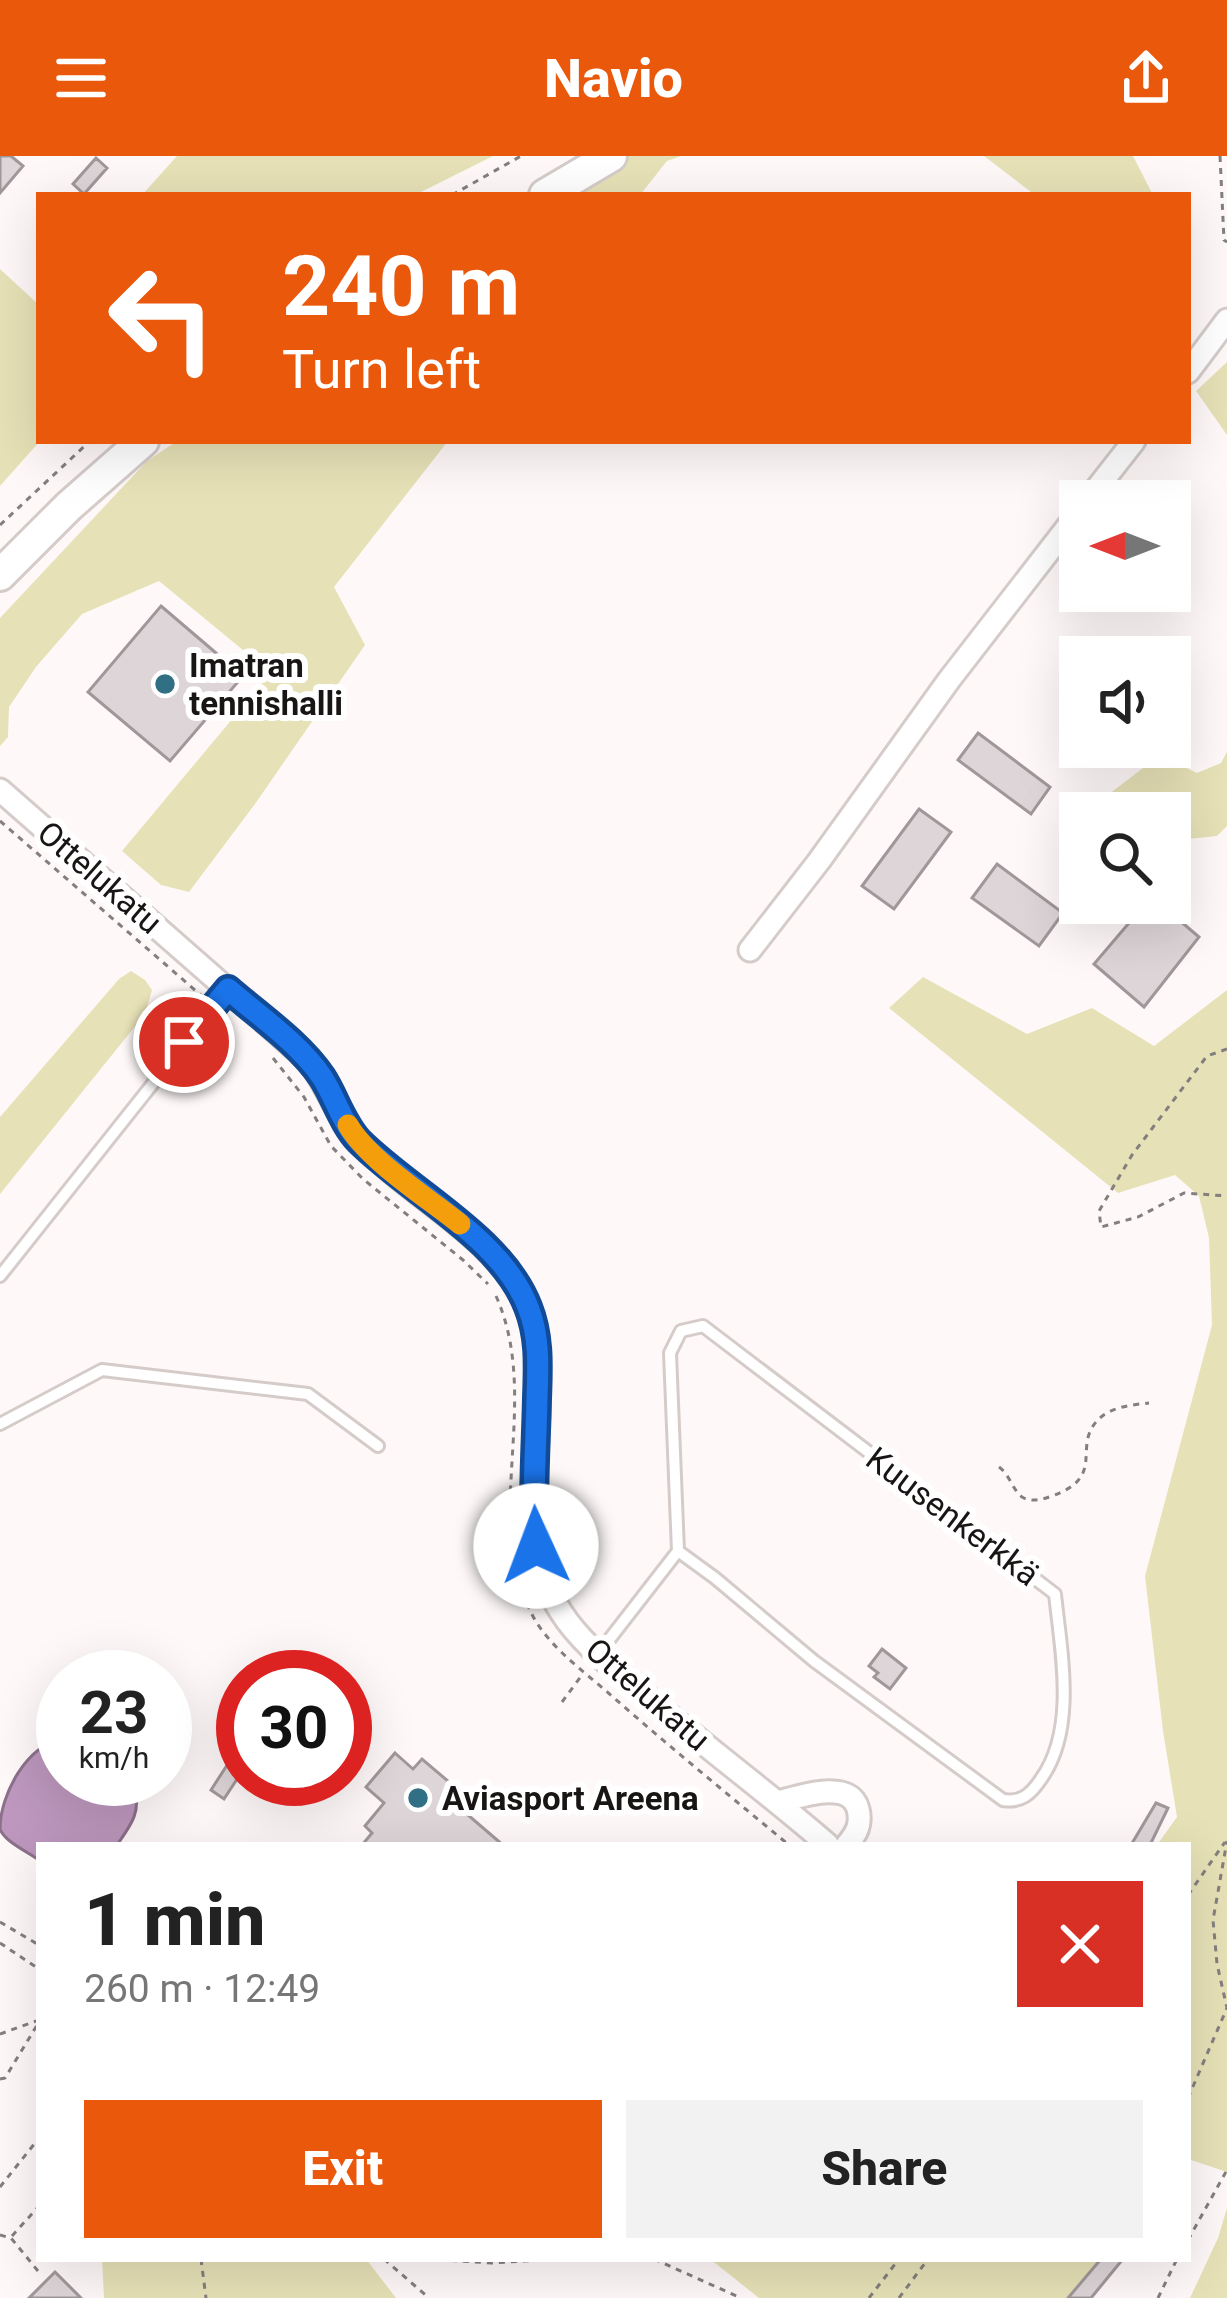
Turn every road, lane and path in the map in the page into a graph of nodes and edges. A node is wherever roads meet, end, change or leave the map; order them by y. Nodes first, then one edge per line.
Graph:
1 (521, 156) edge
2 (611, 156) edge
3 (1220, 156) edge
4 (457, 192) edge
5 (550, 192) edge
6 (1227, 242) edge
7 (1227, 320) edge
8 (1191, 368) edge
9 (87, 444) edge
10 (140, 444) edge
11 (1132, 444) edge
12 (1104, 480) edge
13 (0, 525) edge
14 (1059, 538) edge
15 (0, 575) edge
16 (0, 790) edge
17 (0, 821) edge
18 (750, 950) dead end
19 (220, 998) junction
20 (1227, 1049) edge
21 (272, 1057) dead end
22 (1227, 1196) edge
23 (0, 1276) edge
24 (1149, 1402) dead end
25 (0, 1424) edge
26 (378, 1446) dead end
27 (999, 1467) dead end
28 (678, 1551) junction
29 (591, 1663) junction
30 (562, 1702) dead end
31 (778, 1802) junction
32 (1227, 1840) edge
33 (786, 1842) edge
34 (825, 1842) edge
35 (849, 1842) edge
36 (1191, 1890) edge
37 (0, 1922) edge
38 (0, 1942) edge
39 (36, 1944) edge
40 (36, 1967) edge
41 (36, 2022) edge
42 (36, 2026) edge
43 (0, 2034) edge
44 (0, 2079) edge
45 (1191, 2091) edge
46 (36, 2142) edge
47 (1227, 2170) edge
48 (0, 2187) edge
49 (36, 2209) edge
50 (0, 2235) edge
51 (1191, 2235) edge
52 (11, 2238) junction
53 (201, 2262) edge
54 (387, 2262) edge
55 (476, 2262) edge
56 (508, 2262) edge
57 (661, 2262) edge
58 (897, 2262) edge
59 (926, 2262) edge
60 (1176, 2262) edge
61 (38, 2271) dead end
62 (206, 2298) edge
63 (429, 2298) edge
64 (741, 2298) edge
65 (869, 2298) edge
66 (899, 2298) edge
67 (1158, 2298) edge

1 - 4 path
2 - 5 street
3 - 6 path
7 - 8 street
9 - 13 path
10 - 15 street
11 - 12 street
14 - 18 street
16 - 19 street, Ottelukatu
17 - 19 path
19 - 23 lane
19 - 29 street, Ottelukatu
20 - 22 path
21 - 29 path
24 - 27 path
25 - 26 lane
28 - 28 lane, Kuusenkerkkä
28 - 29 lane
29 - 30 path
29 - 31 street, Ottelukatu
29 - 33 path
31 - 34 street, Ottelukatu
31 - 35 street
32 - 36 path
32 - 45 path
37 - 39 path
38 - 40 path
41 - 43 path
42 - 44 path
46 - 48 path
47 - 51 path
49 - 52 path
50 - 52 path
52 - 61 path
53 - 62 path
54 - 63 path
55 - 56 path
57 - 64 path
58 - 65 path
59 - 66 path
60 - 67 path

